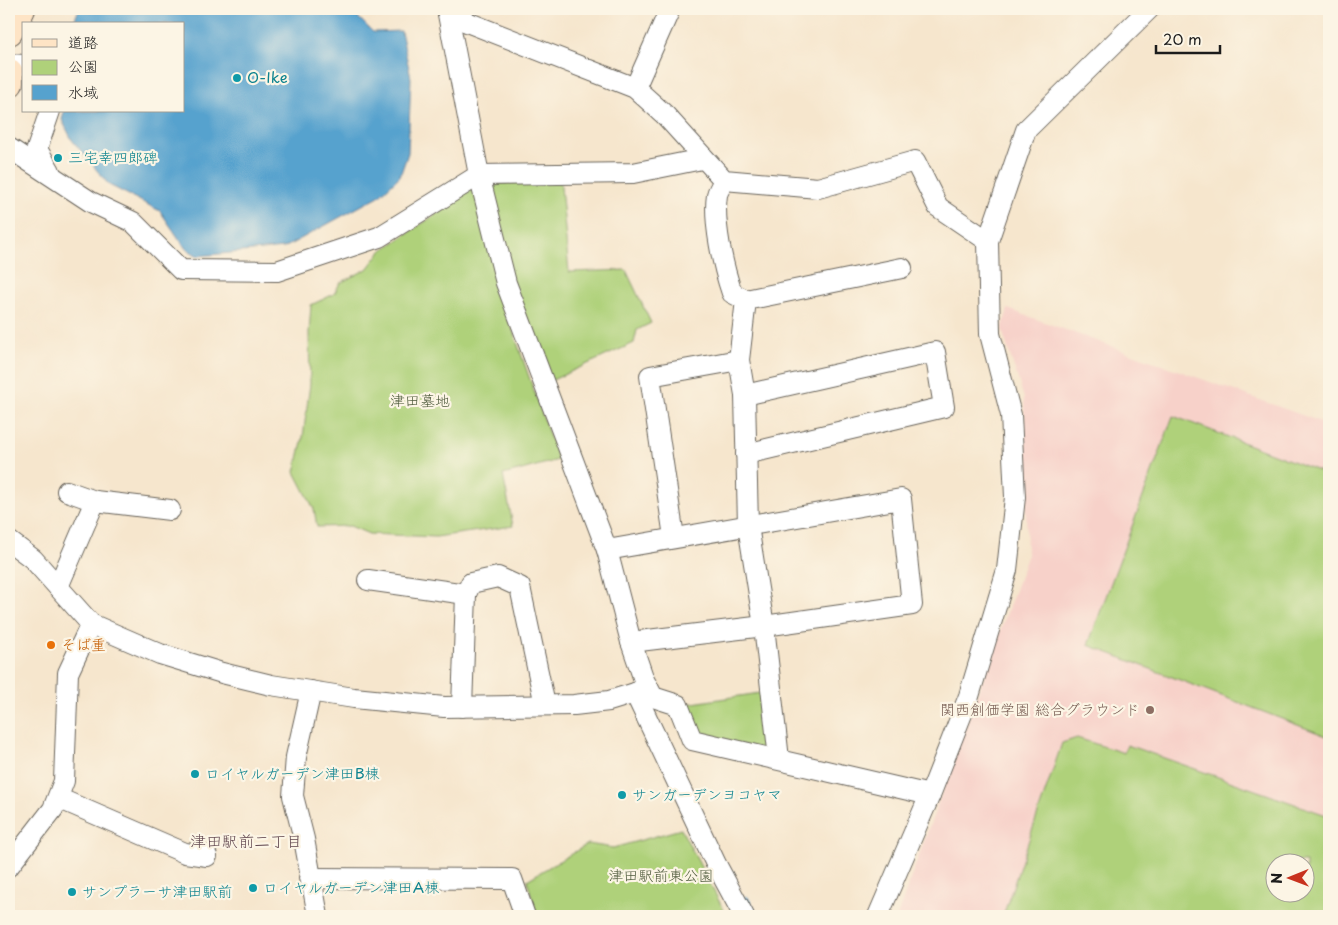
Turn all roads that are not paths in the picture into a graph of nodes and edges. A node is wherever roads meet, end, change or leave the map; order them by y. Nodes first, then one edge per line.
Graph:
1 (21, 9) edge
2 (670, 9) edge
3 (1149, 9) edge
4 (448, 12) edge
5 (9, 31) edge
6 (9, 64) edge
7 (22, 66) edge
8 (9, 73) edge
9 (9, 83) edge
10 (635, 88) junction
11 (50, 112) edge
12 (13, 150) edge
13 (702, 159) junction
14 (52, 175) junction
15 (479, 175) junction
16 (724, 180) junction
17 (988, 240) junction
18 (902, 268) dead end
19 (746, 300) junction
20 (738, 360) junction
21 (745, 395) junction
22 (746, 454) junction
23 (67, 491) dead end
24 (95, 501) junction
25 (170, 510) dead end
26 (748, 526) junction
27 (674, 537) junction
28 (9, 541) edge
29 (607, 550) junction
30 (368, 580) dead end
31 (58, 587) junction
32 (466, 594) junction
33 (91, 624) junction
34 (764, 626) junction
35 (631, 642) junction
36 (642, 690) junction
37 (311, 691) junction
38 (545, 705) junction
39 (462, 707) junction
40 (779, 759) junction
41 (930, 795) junction
42 (58, 798) junction
43 (208, 856) dead end
44 (9, 866) edge
45 (309, 878) junction
46 (318, 916) edge
47 (525, 916) edge
48 (744, 916) edge
49 (878, 916) edge

1 - 5 street
2 - 10 street
3 - 17 street
4 - 10 street
4 - 15 street
6 - 7 street
8 - 9 street
10 - 13 street
11 - 14 street
12 - 14 street
13 - 15 street
13 - 16 street
14 - 15 street
15 - 29 street
16 - 17 street
16 - 19 street
17 - 41 street
18 - 19 street
19 - 20 street
20 - 21 street
20 - 27 street
21 - 22 street
21 - 22 street
22 - 26 street
23 - 24 street
24 - 25 street
24 - 31 street
26 - 27 street
26 - 34 street
26 - 34 street
27 - 29 street
28 - 31 street
29 - 35 street
30 - 32 street
31 - 33 street
32 - 38 street
32 - 39 street
33 - 37 street
33 - 42 street
34 - 35 street
34 - 40 street
35 - 36 street
36 - 38 street
36 - 40 street
36 - 48 street
37 - 39 street
37 - 45 street
38 - 39 street
40 - 41 street
41 - 49 street
42 - 43 street
42 - 44 street
45 - 46 street
45 - 47 street

